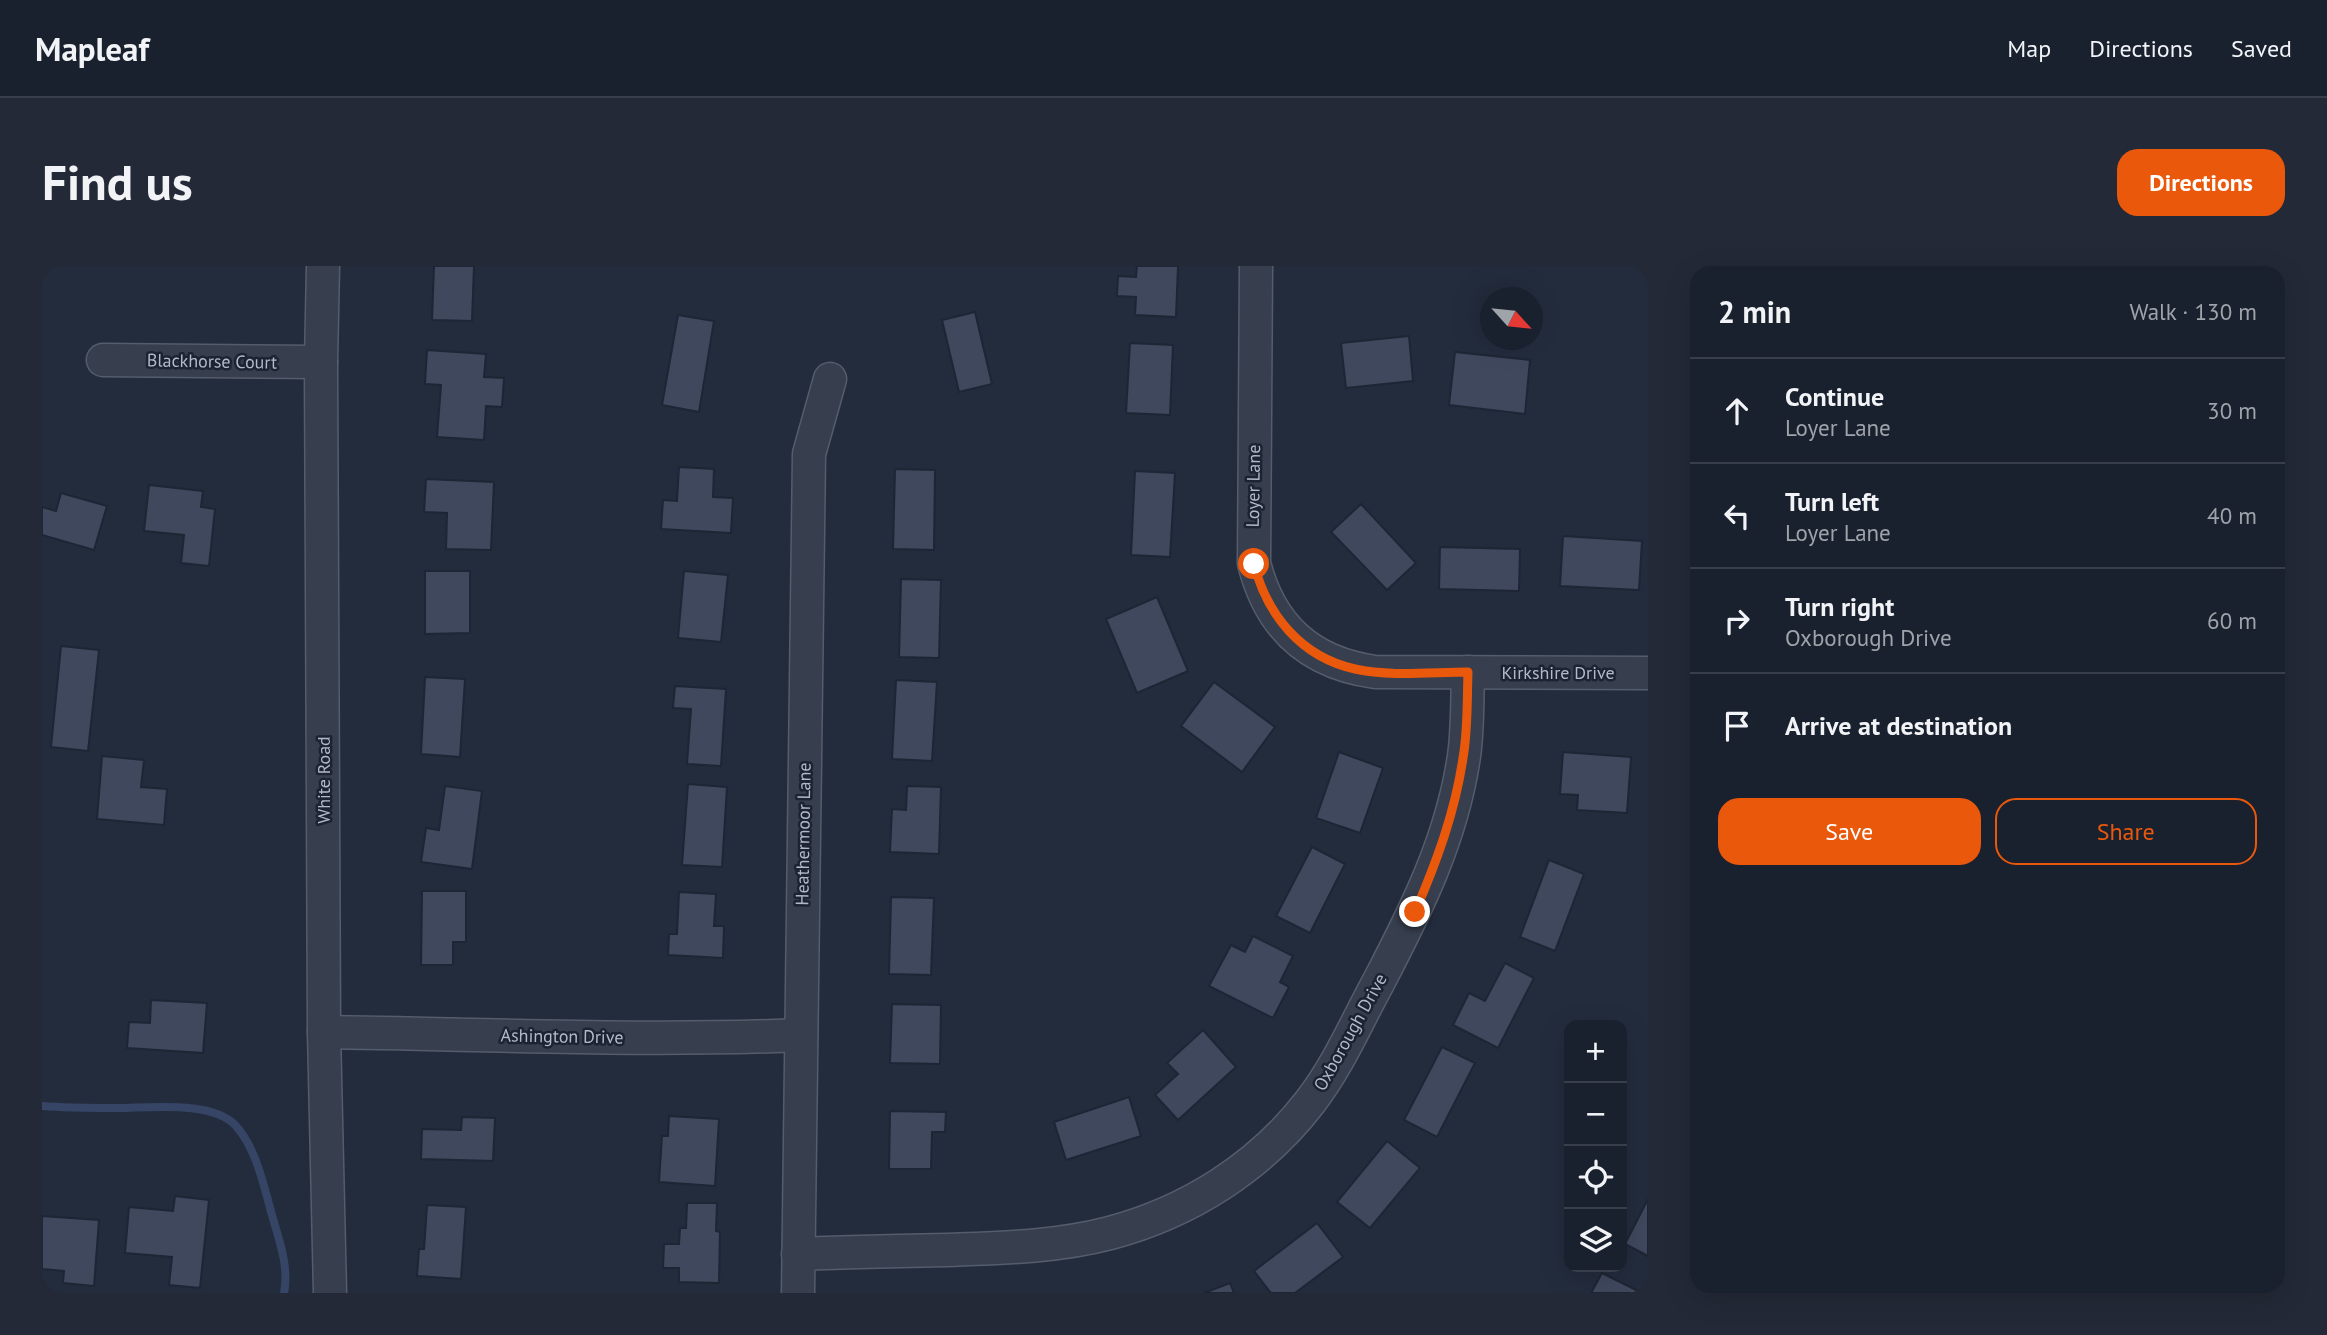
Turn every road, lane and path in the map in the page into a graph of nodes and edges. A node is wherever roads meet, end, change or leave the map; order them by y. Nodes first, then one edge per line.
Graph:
1 (323, 266) edge
2 (1256, 266) edge
3 (103, 360) dead end
4 (321, 362) junction
5 (830, 379) dead end
6 (1468, 672) junction
7 (1648, 673) edge
8 (324, 1032) junction
9 (801, 1035) junction
10 (798, 1254) junction
11 (330, 1293) edge
12 (798, 1293) edge

1 - 4 street, White Road
2 - 6 street, Loyer Lane
3 - 4 street, Blackhorse Court
4 - 8 street, White Road
5 - 9 street, Heathermoor Lane
6 - 7 street, Kirkshire Drive
6 - 10 street, Oxborough Drive
8 - 9 street, Ashington Drive
8 - 11 street, White Road
9 - 10 street, Heathermoor Lane
10 - 12 street, Heathermoor Lane

